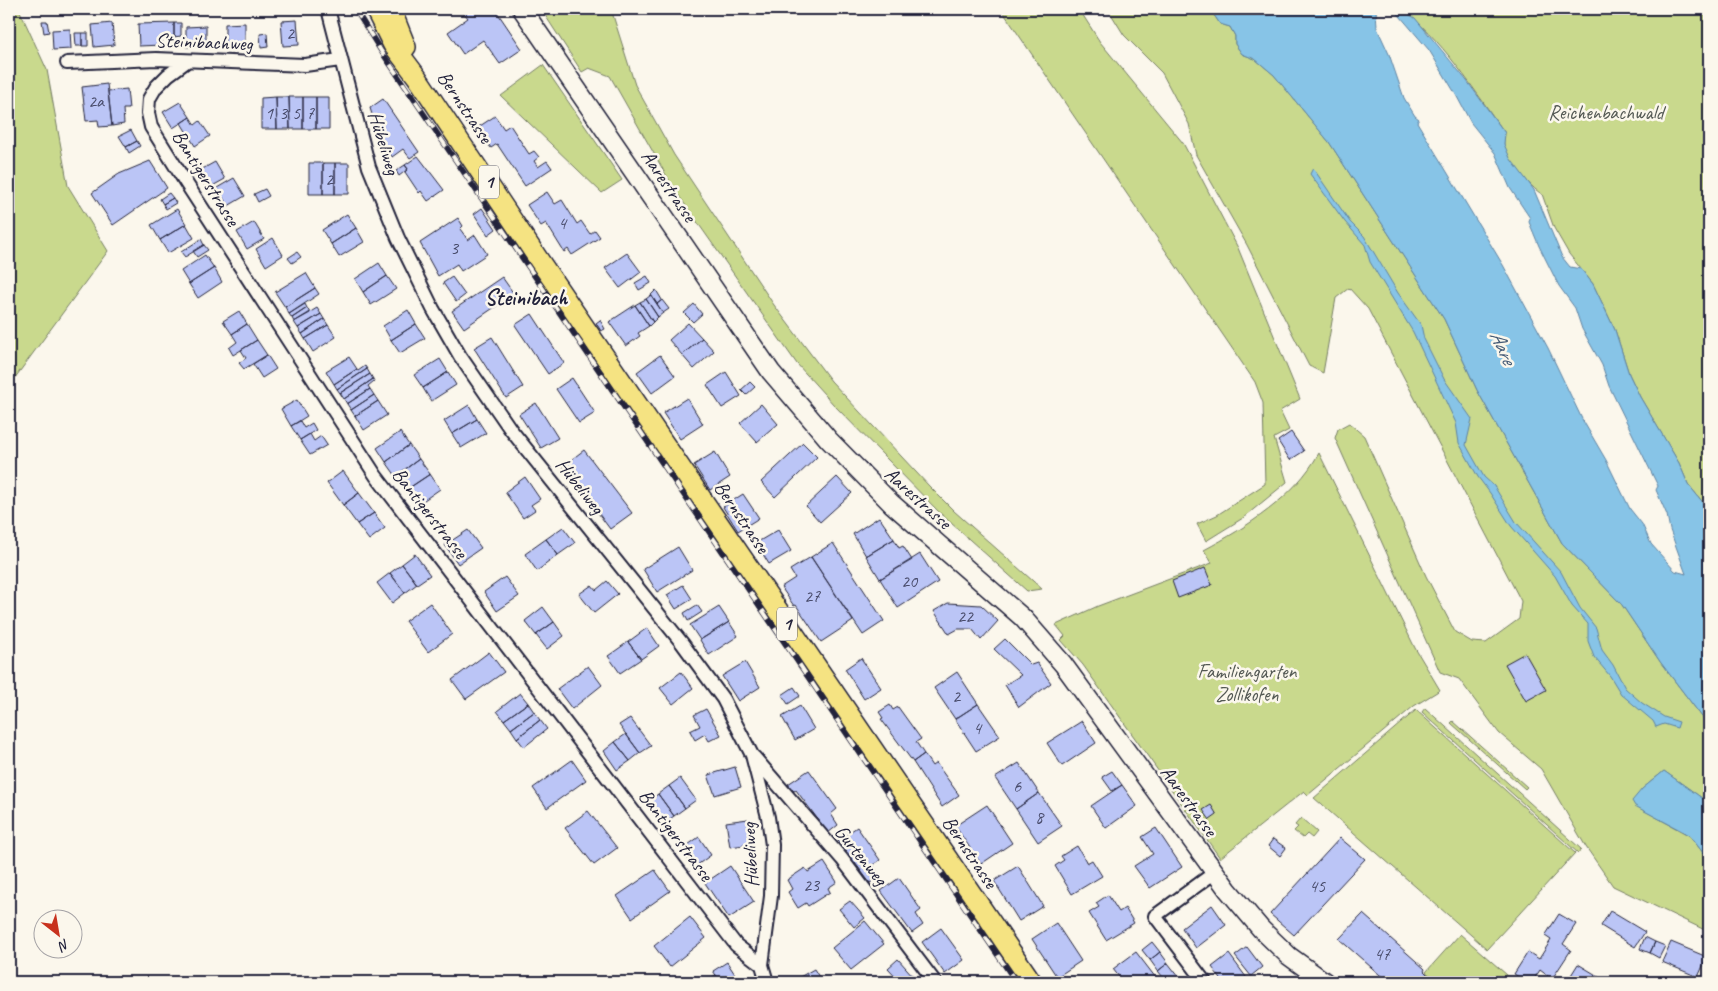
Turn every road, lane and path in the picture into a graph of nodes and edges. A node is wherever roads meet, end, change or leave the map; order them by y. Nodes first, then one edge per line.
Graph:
1 (328, 9) edge
2 (375, 9) edge
3 (391, 9) edge
4 (522, 9) edge
5 (340, 60) junction
6 (187, 61) junction
7 (67, 63) dead end
8 (417, 77) junction
9 (752, 755) junction
10 (1214, 873) junction
11 (762, 965) junction
12 (767, 982) edge
13 (935, 982) edge
14 (1032, 982) edge
15 (1206, 982) edge
16 (1325, 982) edge

1 - 5 street, Hübeliweg
2 - 8 main road, Bernstrasse / 1
3 - 8 main road, Bernstrasse / 1
4 - 10 street, Aarestrasse
5 - 6 street, Steinibachweg
5 - 9 street, Hübeliweg
6 - 7 street, Steinibachweg
6 - 11 street, Bantigerstrasse
8 - 14 main road, Bernstrasse / 1
9 - 11 street, Hübeliweg
9 - 13 street, Gurtenweg
10 - 15 street
10 - 16 street, Aarestrasse
11 - 12 street, Hübeliweg

